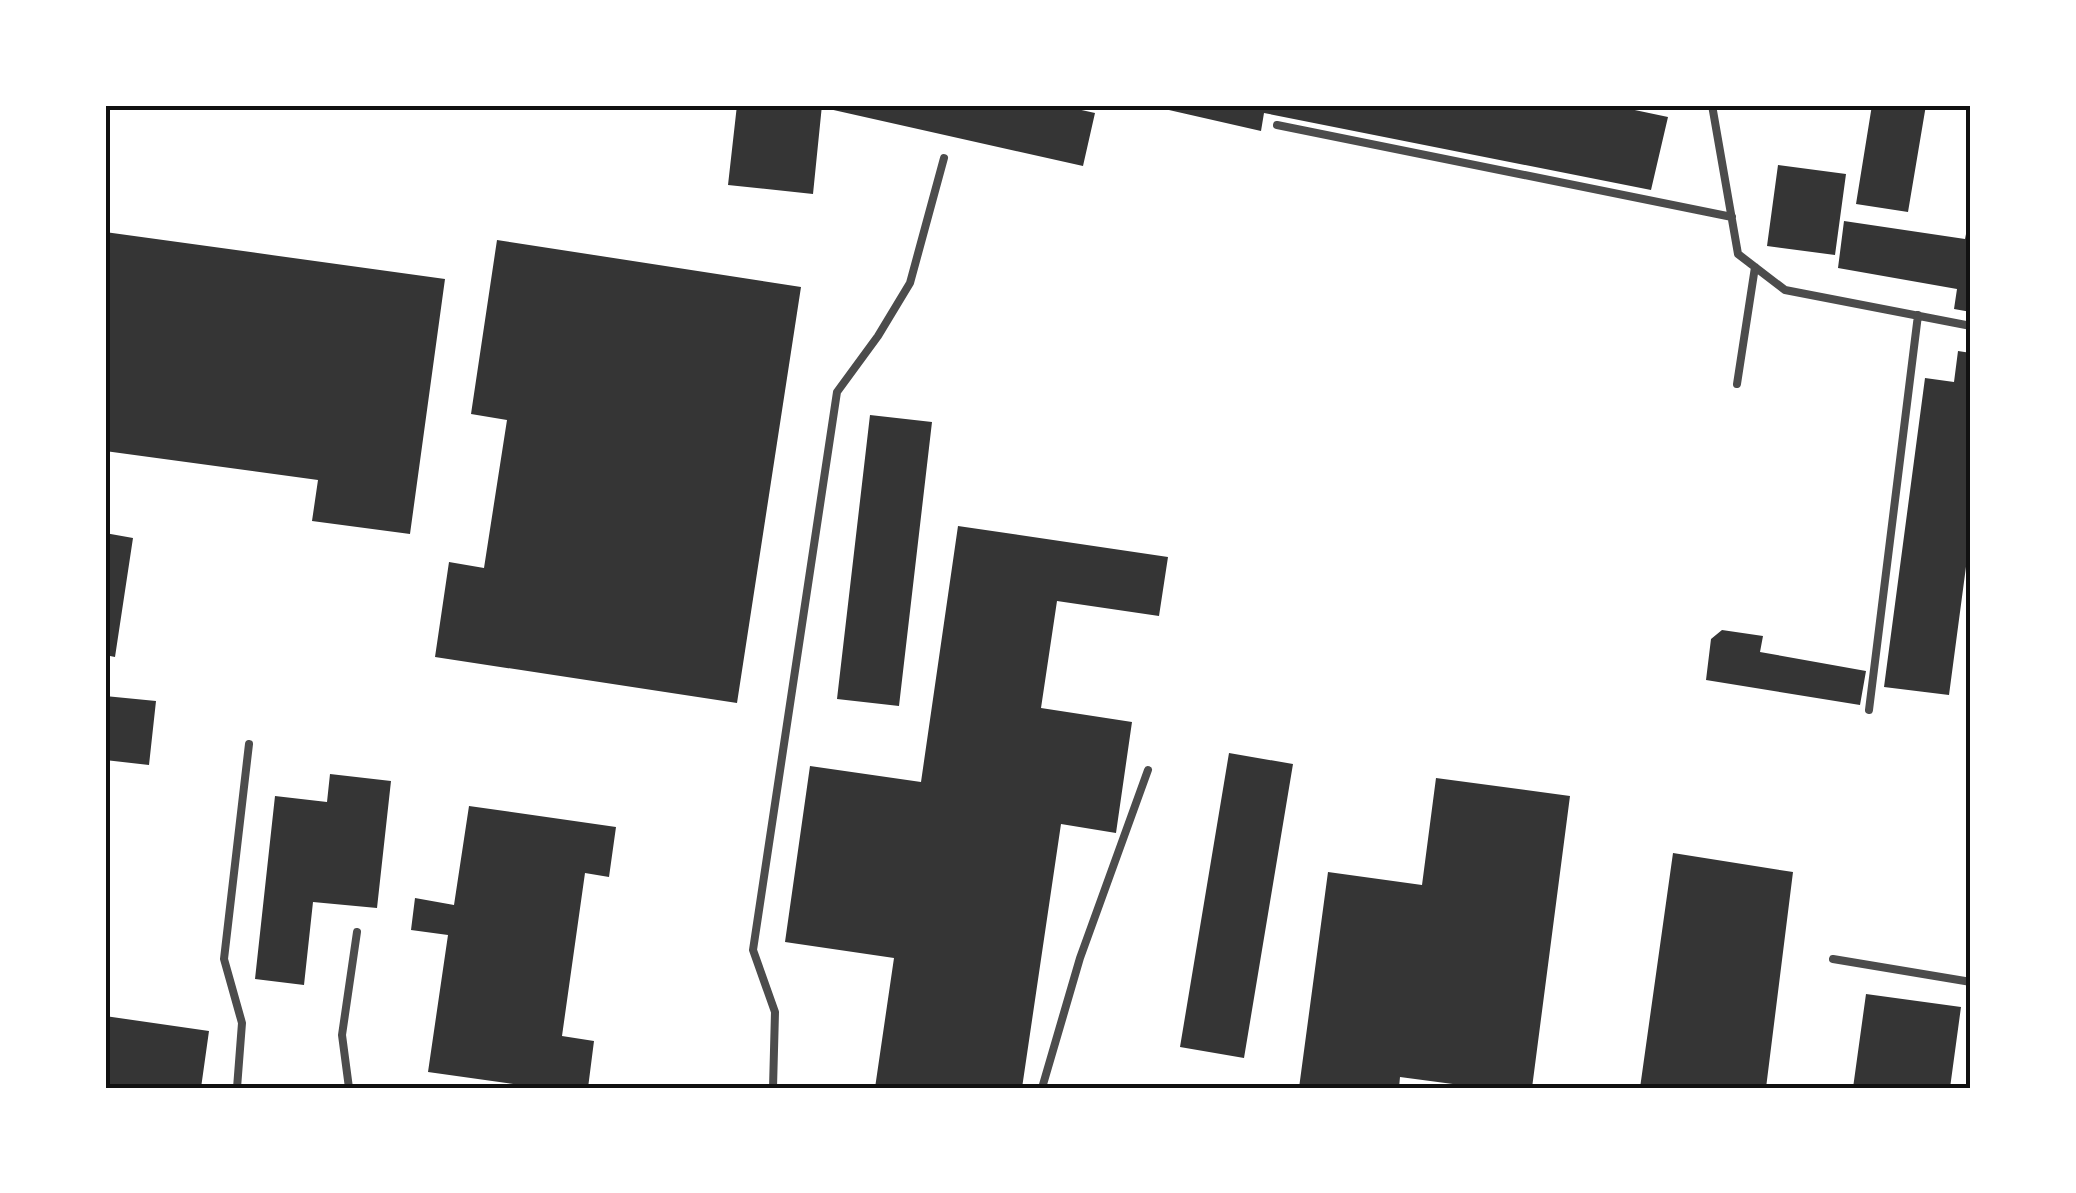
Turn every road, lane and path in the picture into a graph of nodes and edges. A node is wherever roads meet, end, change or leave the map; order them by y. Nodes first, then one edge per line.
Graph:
1 (1712, 105) edge
2 (1277, 125) dead end
3 (944, 158) dead end
4 (1732, 218) junction
5 (1755, 267) junction
6 (1918, 315) junction
7 (1971, 326) edge
8 (1737, 384) dead end
9 (1869, 710) dead end
10 (249, 744) dead end
11 (1148, 770) dead end
12 (357, 932) dead end
13 (1833, 959) dead end
14 (1971, 982) edge
15 (237, 1088) edge
16 (350, 1088) edge
17 (774, 1088) edge
18 (1042, 1088) edge

1 - 4 lane
2 - 4 lane
3 - 17 lane
4 - 5 lane
5 - 6 lane
5 - 8 lane
6 - 7 lane
6 - 9 lane
10 - 15 lane
11 - 18 lane
12 - 16 lane
13 - 14 lane

